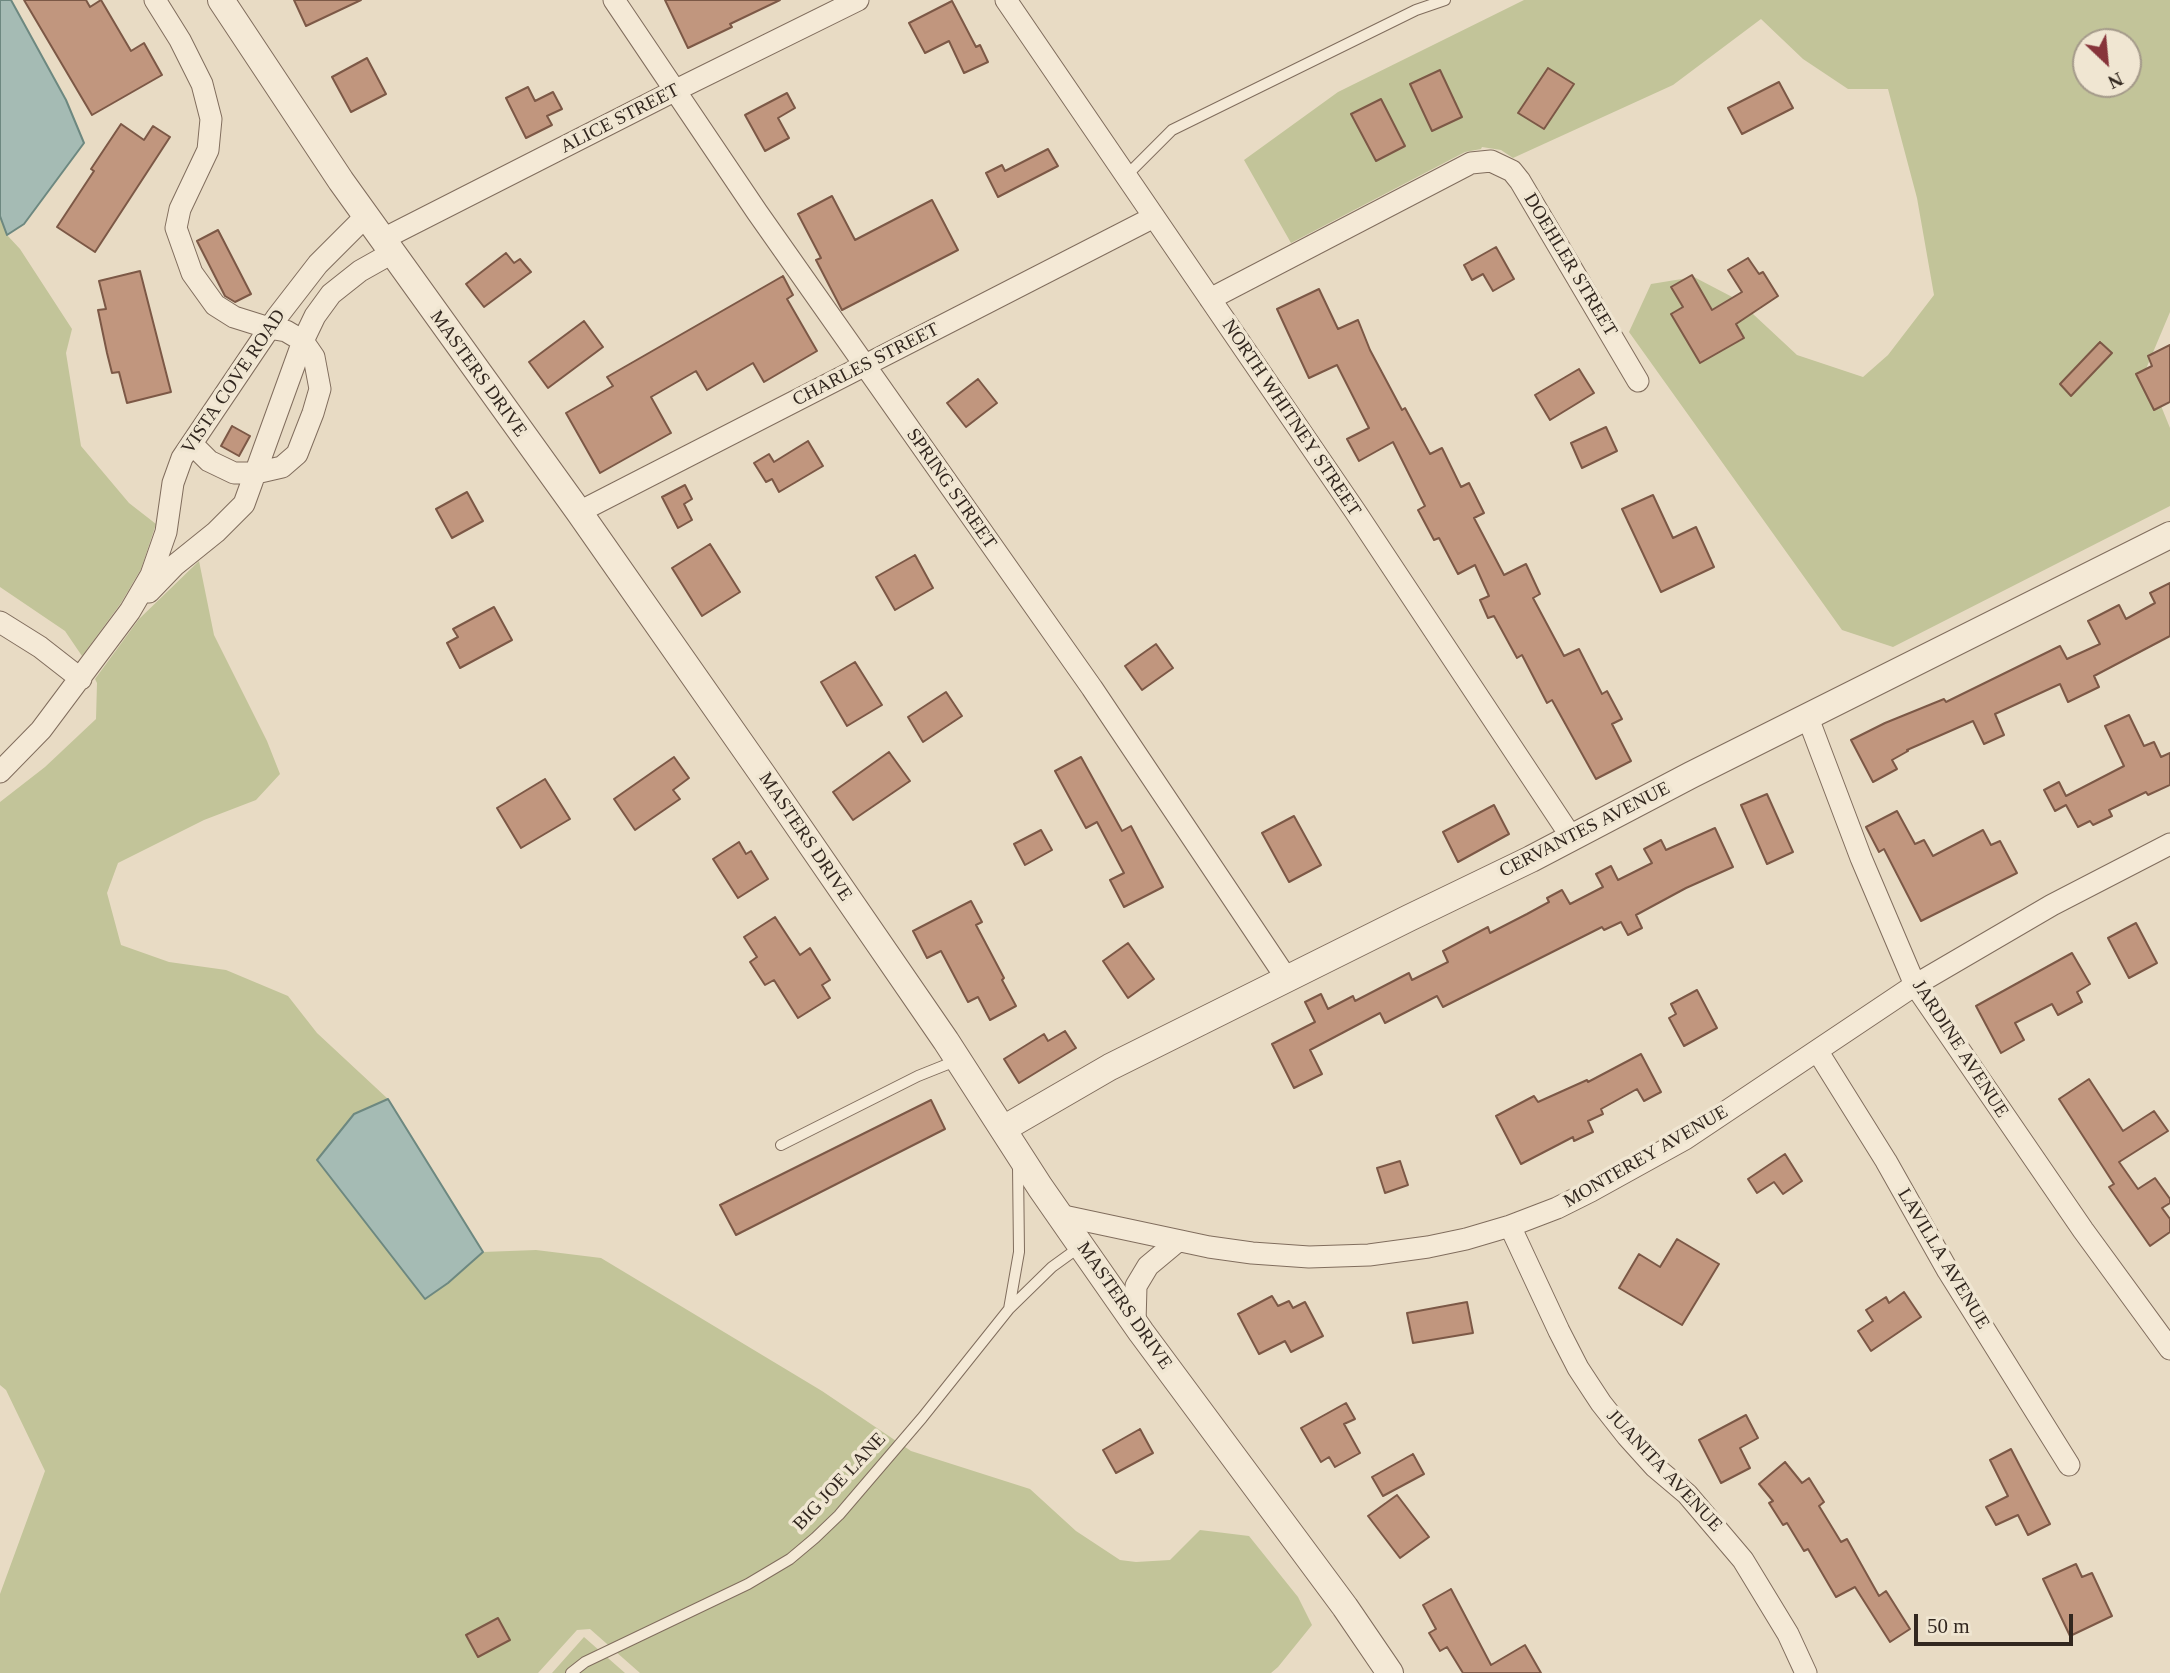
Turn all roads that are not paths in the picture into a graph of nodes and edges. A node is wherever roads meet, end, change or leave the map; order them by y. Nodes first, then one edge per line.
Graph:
1 (155, 0) edge
2 (221, 0) edge
3 (614, 0) edge
4 (858, 0) edge
5 (1006, 0) edge
6 (1445, 0) edge
7 (676, 90) junction
8 (1126, 177) junction
9 (366, 216) junction
10 (1153, 217) junction
11 (387, 246) junction
12 (1210, 299) junction
13 (269, 328) junction
14 (303, 341) junction
15 (865, 367) junction
16 (1638, 381) dead end
17 (192, 444) junction
18 (256, 473) junction
19 (579, 512) junction
20 (2170, 535) edge
21 (130, 611) junction
22 (0, 622) edge
23 (81, 679) junction
24 (1808, 718) junction
25 (0, 772) edge
26 (1572, 838) junction
27 (2170, 844) edge
28 (1287, 979) junction
29 (1915, 985) junction
30 (1818, 1052) junction
31 (958, 1060) junction
32 (1003, 1129) junction
33 (780, 1145) dead end
34 (1018, 1153) junction
35 (1059, 1215) junction
36 (1510, 1226) junction
37 (1178, 1241) junction
38 (1081, 1246) junction
39 (1009, 1309) junction
40 (1135, 1323) junction
41 (2170, 1349) edge
42 (2069, 1465) dead end
43 (571, 1673) edge
44 (1390, 1673) edge
45 (1806, 1673) edge

1 - 13 street
2 - 9 street, MASTERS DRIVE
3 - 7 street, SPRING STREET
4 - 7 street, ALICE STREET
5 - 8 street, NORTH WHITNEY STREET
6 - 8 lane
7 - 11 street, ALICE STREET
7 - 15 street, SPRING STREET
8 - 10 street, NORTH WHITNEY STREET
9 - 11 street, MASTERS DRIVE
9 - 13 street, VISTA COVE ROAD
10 - 12 street, NORTH WHITNEY STREET
10 - 15 street, CHARLES STREET
11 - 14 street, VISTA COVE ROAD
11 - 19 street, MASTERS DRIVE
12 - 16 street, DOEHLER STREET
12 - 26 street, NORTH WHITNEY STREET
13 - 14 street
13 - 17 street, VISTA COVE ROAD
14 - 18 street, VISTA COVE ROAD
14 - 18 street
15 - 19 street, CHARLES STREET
15 - 28 street, SPRING STREET
17 - 18 street
17 - 21 street, VISTA COVE ROAD
18 - 21 street, VISTA COVE ROAD
19 - 31 street, MASTERS DRIVE
20 - 24 street, CERVANTES AVENUE
21 - 23 street, VISTA COVE ROAD
22 - 23 street
23 - 25 street, VISTA COVE ROAD
24 - 26 street, CERVANTES AVENUE
24 - 29 street, JARDINE AVENUE
26 - 28 street, CERVANTES AVENUE
27 - 29 street, MONTEREY AVENUE
28 - 32 street, CERVANTES AVENUE
29 - 30 street, MONTEREY AVENUE
29 - 41 street, JARDINE AVENUE
30 - 36 street, MONTEREY AVENUE
30 - 42 street, LAVILLA AVENUE
31 - 32 street, MASTERS DRIVE
31 - 33 lane
32 - 34 street, MASTERS DRIVE
34 - 35 street, MASTERS DRIVE
34 - 39 lane
35 - 37 street, MONTEREY AVENUE
35 - 38 street, MASTERS DRIVE
36 - 37 street, MONTEREY AVENUE
36 - 45 street, JUANITA AVENUE
37 - 40 street
38 - 39 lane, BIG JOE LANE
38 - 40 street, MASTERS DRIVE
39 - 43 lane, BIG JOE LANE
40 - 44 street, MASTERS DRIVE

